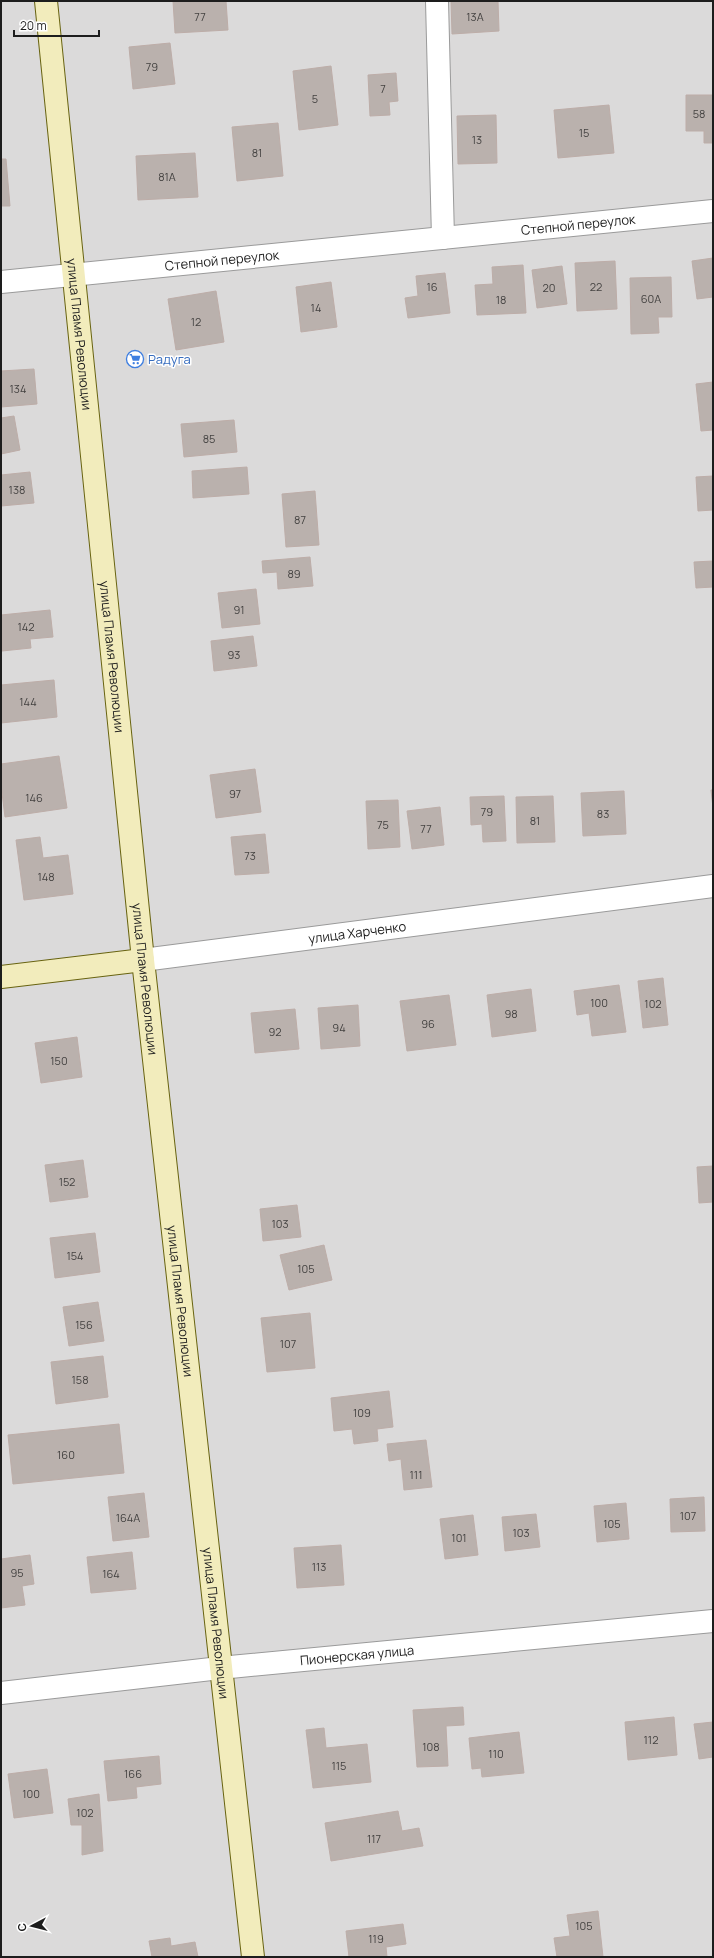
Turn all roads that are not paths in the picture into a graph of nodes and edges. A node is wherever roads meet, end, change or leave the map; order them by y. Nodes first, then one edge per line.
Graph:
1 (46, 1) edge
2 (437, 1) edge
3 (713, 211) edge
4 (443, 238) junction
5 (74, 275) junction
6 (1, 282) edge
7 (713, 886) edge
8 (143, 960) junction
9 (1, 977) edge
10 (713, 1621) edge
11 (220, 1668) junction
12 (1, 1693) edge
13 (253, 1957) edge

1 - 5 street, улица Пламя Революции
2 - 4 street
3 - 4 street, Степной переулок
4 - 5 street, Степной переулок
5 - 6 street, Степной переулок
5 - 8 street, улица Пламя Революции
7 - 8 street, улица Харченко
8 - 9 street, улица Харченко
8 - 11 street, улица Пламя Революции
10 - 11 street, Пионерская улица
11 - 12 street, Пионерская улица
11 - 13 street, улица Пламя Революции

